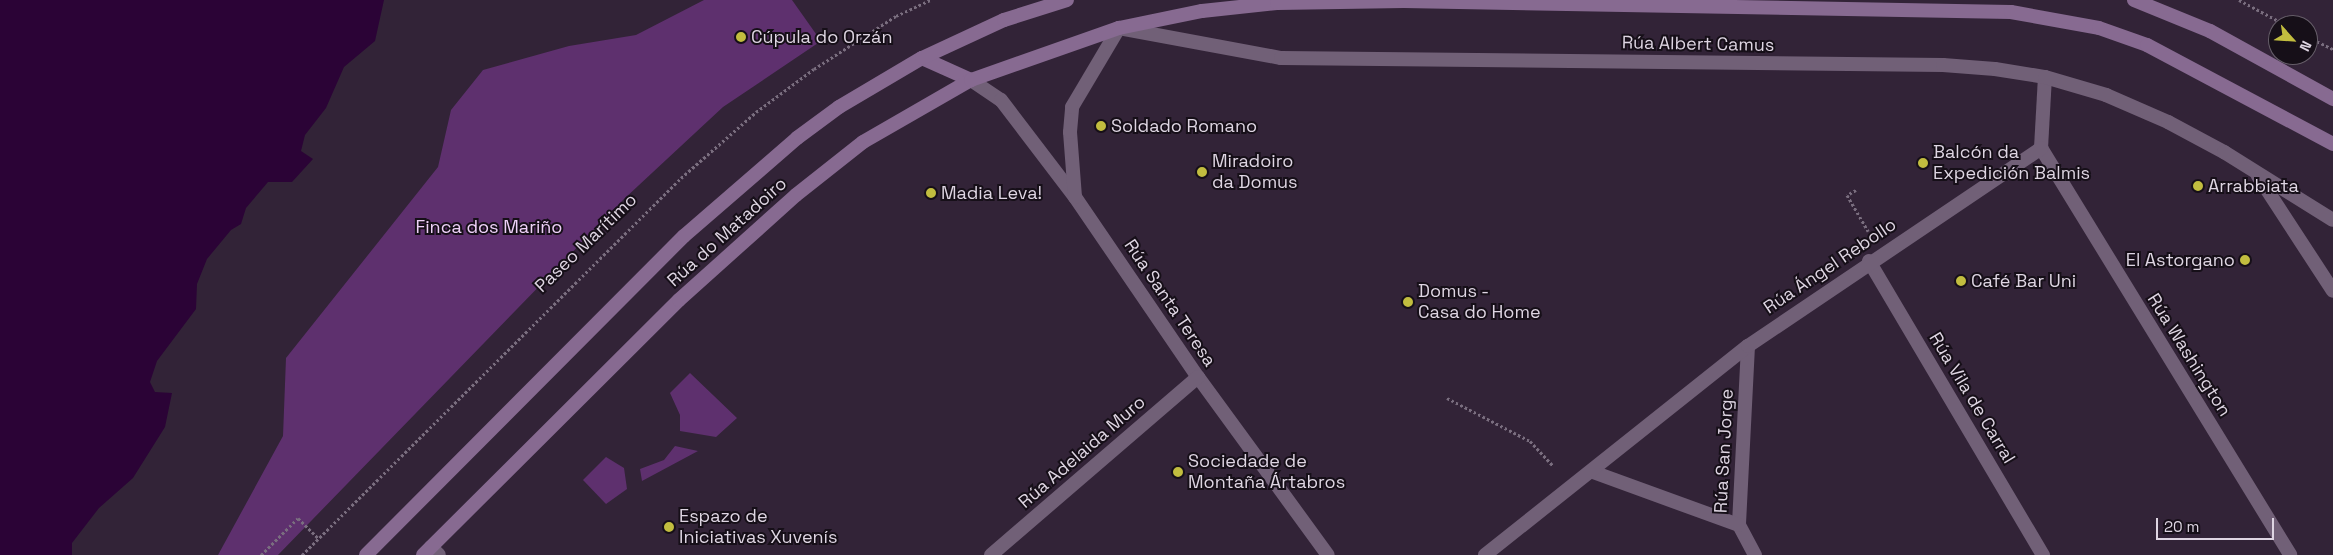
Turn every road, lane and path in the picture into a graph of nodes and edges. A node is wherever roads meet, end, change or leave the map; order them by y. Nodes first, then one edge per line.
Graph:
1 (931, 0) edge
2 (1067, 0) edge
3 (2134, 0) edge
4 (2239, 0) edge
5 (2268, 15) edge
6 (1119, 28) junction
7 (2318, 42) edge
8 (2333, 49) edge
9 (922, 58) junction
10 (2045, 77) junction
11 (971, 80) junction
12 (2333, 99) edge
13 (2333, 144) edge
14 (2041, 148) junction
15 (2257, 173) junction
16 (1856, 190) dead end
17 (1075, 197) junction
18 (2333, 220) edge
19 (1869, 261) junction
20 (2333, 291) edge
21 (1748, 346) junction
22 (1198, 377) junction
23 (1447, 398) dead end
24 (1593, 472) junction
25 (1572, 487) junction
26 (1739, 524) junction
27 (318, 538) junction
28 (431, 552) edge
29 (260, 555) edge
30 (302, 555) edge
31 (366, 555) edge
32 (991, 555) edge
33 (1328, 555) edge
34 (1486, 555) edge
35 (1755, 555) edge
36 (2043, 555) edge
37 (2290, 555) edge

1 - 27 path, Paseo Marítimo
2 - 9 main road, Rúa do Matadoiro
3 - 12 main road
4 - 5 path
6 - 10 street, Rúa Albert Camus
6 - 11 main road, Rúa do Matadoiro
6 - 13 main road, Rúa do Matadoiro
6 - 17 street
7 - 8 path
9 - 11 main road
9 - 31 main road, Rúa do Matadoiro
10 - 14 street
10 - 15 street, Rúa Albert Camus
11 - 17 street, Rúa Santa Teresa
11 - 28 main road, Rúa do Matadoiro
14 - 19 street, Rúa Ángel Rebollo
14 - 37 street, Rúa Washington
15 - 18 street
15 - 20 street
16 - 19 path
17 - 22 street, Rúa Santa Teresa
19 - 21 street, Rúa Ángel Rebollo
19 - 36 street, Rúa Vila de Carral
21 - 24 street, Rúa Ángel Rebollo
21 - 26 street, Rúa San Jorge
22 - 32 street, Rúa Adelaida Muro
22 - 33 street, Rúa Santa Teresa
23 - 25 path
24 - 25 street, Rúa Ángel Rebollo
24 - 26 street
25 - 34 street, Rúa Ángel Rebollo
26 - 35 street, Rúa San Jorge
27 - 29 path
27 - 30 path, Paseo Marítimo

